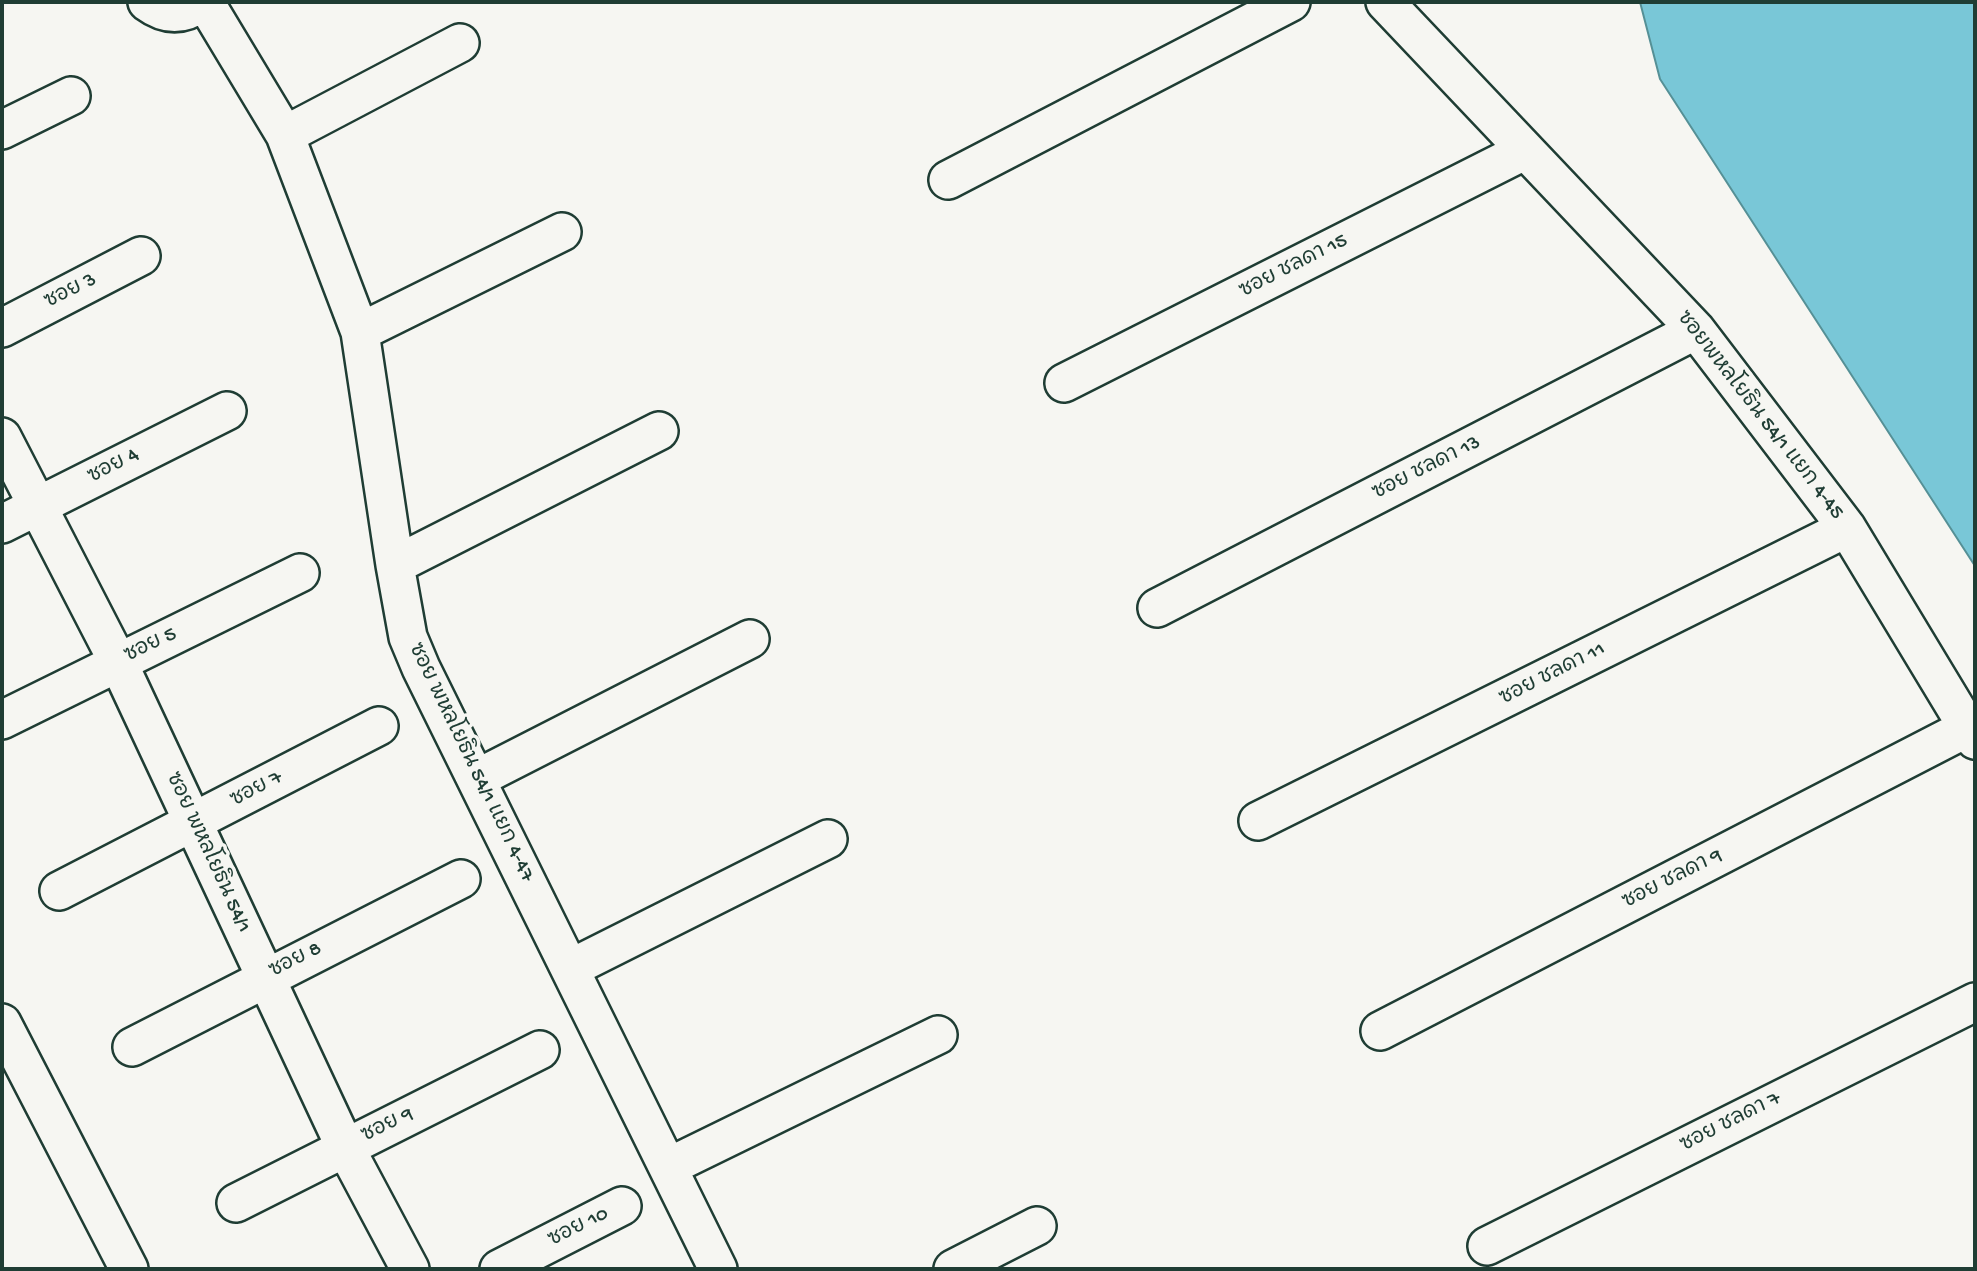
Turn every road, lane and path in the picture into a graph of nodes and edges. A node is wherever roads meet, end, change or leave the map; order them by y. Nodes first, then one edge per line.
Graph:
1 (147, 2) edge
2 (204, 2) edge
3 (1291, 2) edge
4 (1385, 2) edge
5 (460, 43) dead end
6 (71, 96) dead end
7 (2, 130) edge
8 (285, 135) junction
9 (1524, 151) junction
10 (948, 180) dead end
11 (562, 232) dead end
12 (141, 256) dead end
13 (2, 328) edge
14 (1696, 330) junction
15 (360, 332) junction
16 (1064, 383) dead end
17 (227, 411) dead end
18 (659, 430) dead end
19 (2, 437) edge
20 (37, 506) junction
21 (2, 524) edge
22 (1847, 528) junction
23 (395, 565) junction
24 (300, 573) dead end
25 (1157, 608) dead end
26 (750, 639) dead end
27 (118, 662) junction
28 (2, 720) edge
29 (379, 726) dead end
30 (1971, 734) edge
31 (476, 779) junction
32 (1258, 821) dead end
33 (195, 823) junction
34 (828, 839) dead end
35 (461, 878) dead end
36 (59, 891) dead end
37 (571, 968) junction
38 (264, 977) junction
39 (1975, 1002) edge
40 (2, 1023) edge
41 (1380, 1031) dead end
42 (938, 1035) dead end
43 (132, 1046) dead end
44 (540, 1050) dead end
45 (345, 1147) junction
46 (668, 1167) junction
47 (236, 1203) dead end
48 (622, 1206) dead end
49 (1037, 1226) dead end
50 (1487, 1246) dead end
51 (129, 1269) edge
52 (410, 1269) edge
53 (499, 1269) edge
54 (718, 1269) edge
55 (953, 1269) edge

1 - 2 street
2 - 8 street, ซอย พหลโยธิน 54/1 แยก 4-47
3 - 10 street
4 - 9 street, ซอยพหลโยธิน 54/1 แยก 4-45
5 - 8 street
6 - 7 street
8 - 15 street, ซอย พหลโยธิน 54/1 แยก 4-47
9 - 14 street, ซอยพหลโยธิน 54/1 แยก 4-45
9 - 16 street, ซอย ชลดา 15
11 - 15 street
12 - 13 street, ซอย 3
14 - 22 street, ซอยพหลโยธิน 54/1 แยก 4-45
14 - 25 street, ซอย ชลดา 13
15 - 23 street, ซอย พหลโยธิน 54/1 แยก 4-47
17 - 20 street, ซอย 4
18 - 23 street
19 - 20 street, ซอย พหลโยธิน 54/1
20 - 21 street, ซอย 4
20 - 27 street, ซอย พหลโยธิน 54/1
22 - 30 street, ซอยพหลโยธิน 54/1 แยก 4-45
22 - 32 street, ซอย ชลดา 11
23 - 31 street, ซอย พหลโยธิน 54/1 แยก 4-47
24 - 27 street, ซอย 5
26 - 31 street
27 - 28 street, ซอย 5
27 - 33 street, ซอย พหลโยธิน 54/1
29 - 33 street, ซอย 7
30 - 41 street, ซอย ชลดา 9
31 - 37 street, ซอย พหลโยธิน 54/1 แยก 4-47
33 - 36 street, ซอย 7
33 - 38 street, ซอย พหลโยธิน 54/1
34 - 37 street
35 - 38 street, ซอย 8
37 - 46 street, ซอย พหลโยธิน 54/1 แยก 4-47
38 - 43 street, ซอย 8
38 - 45 street, ซอย พหลโยธิน 54/1
39 - 50 street, ซอย ชลดา 7
40 - 51 street
42 - 46 street
44 - 45 street, ซอย 9
45 - 47 street, ซอย 9
45 - 52 street, ซอย พหลโยธิน 54/1
46 - 54 street, ซอย พหลโยธิน 54/1 แยก 4-47
48 - 53 street, ซอย 10
49 - 55 street

